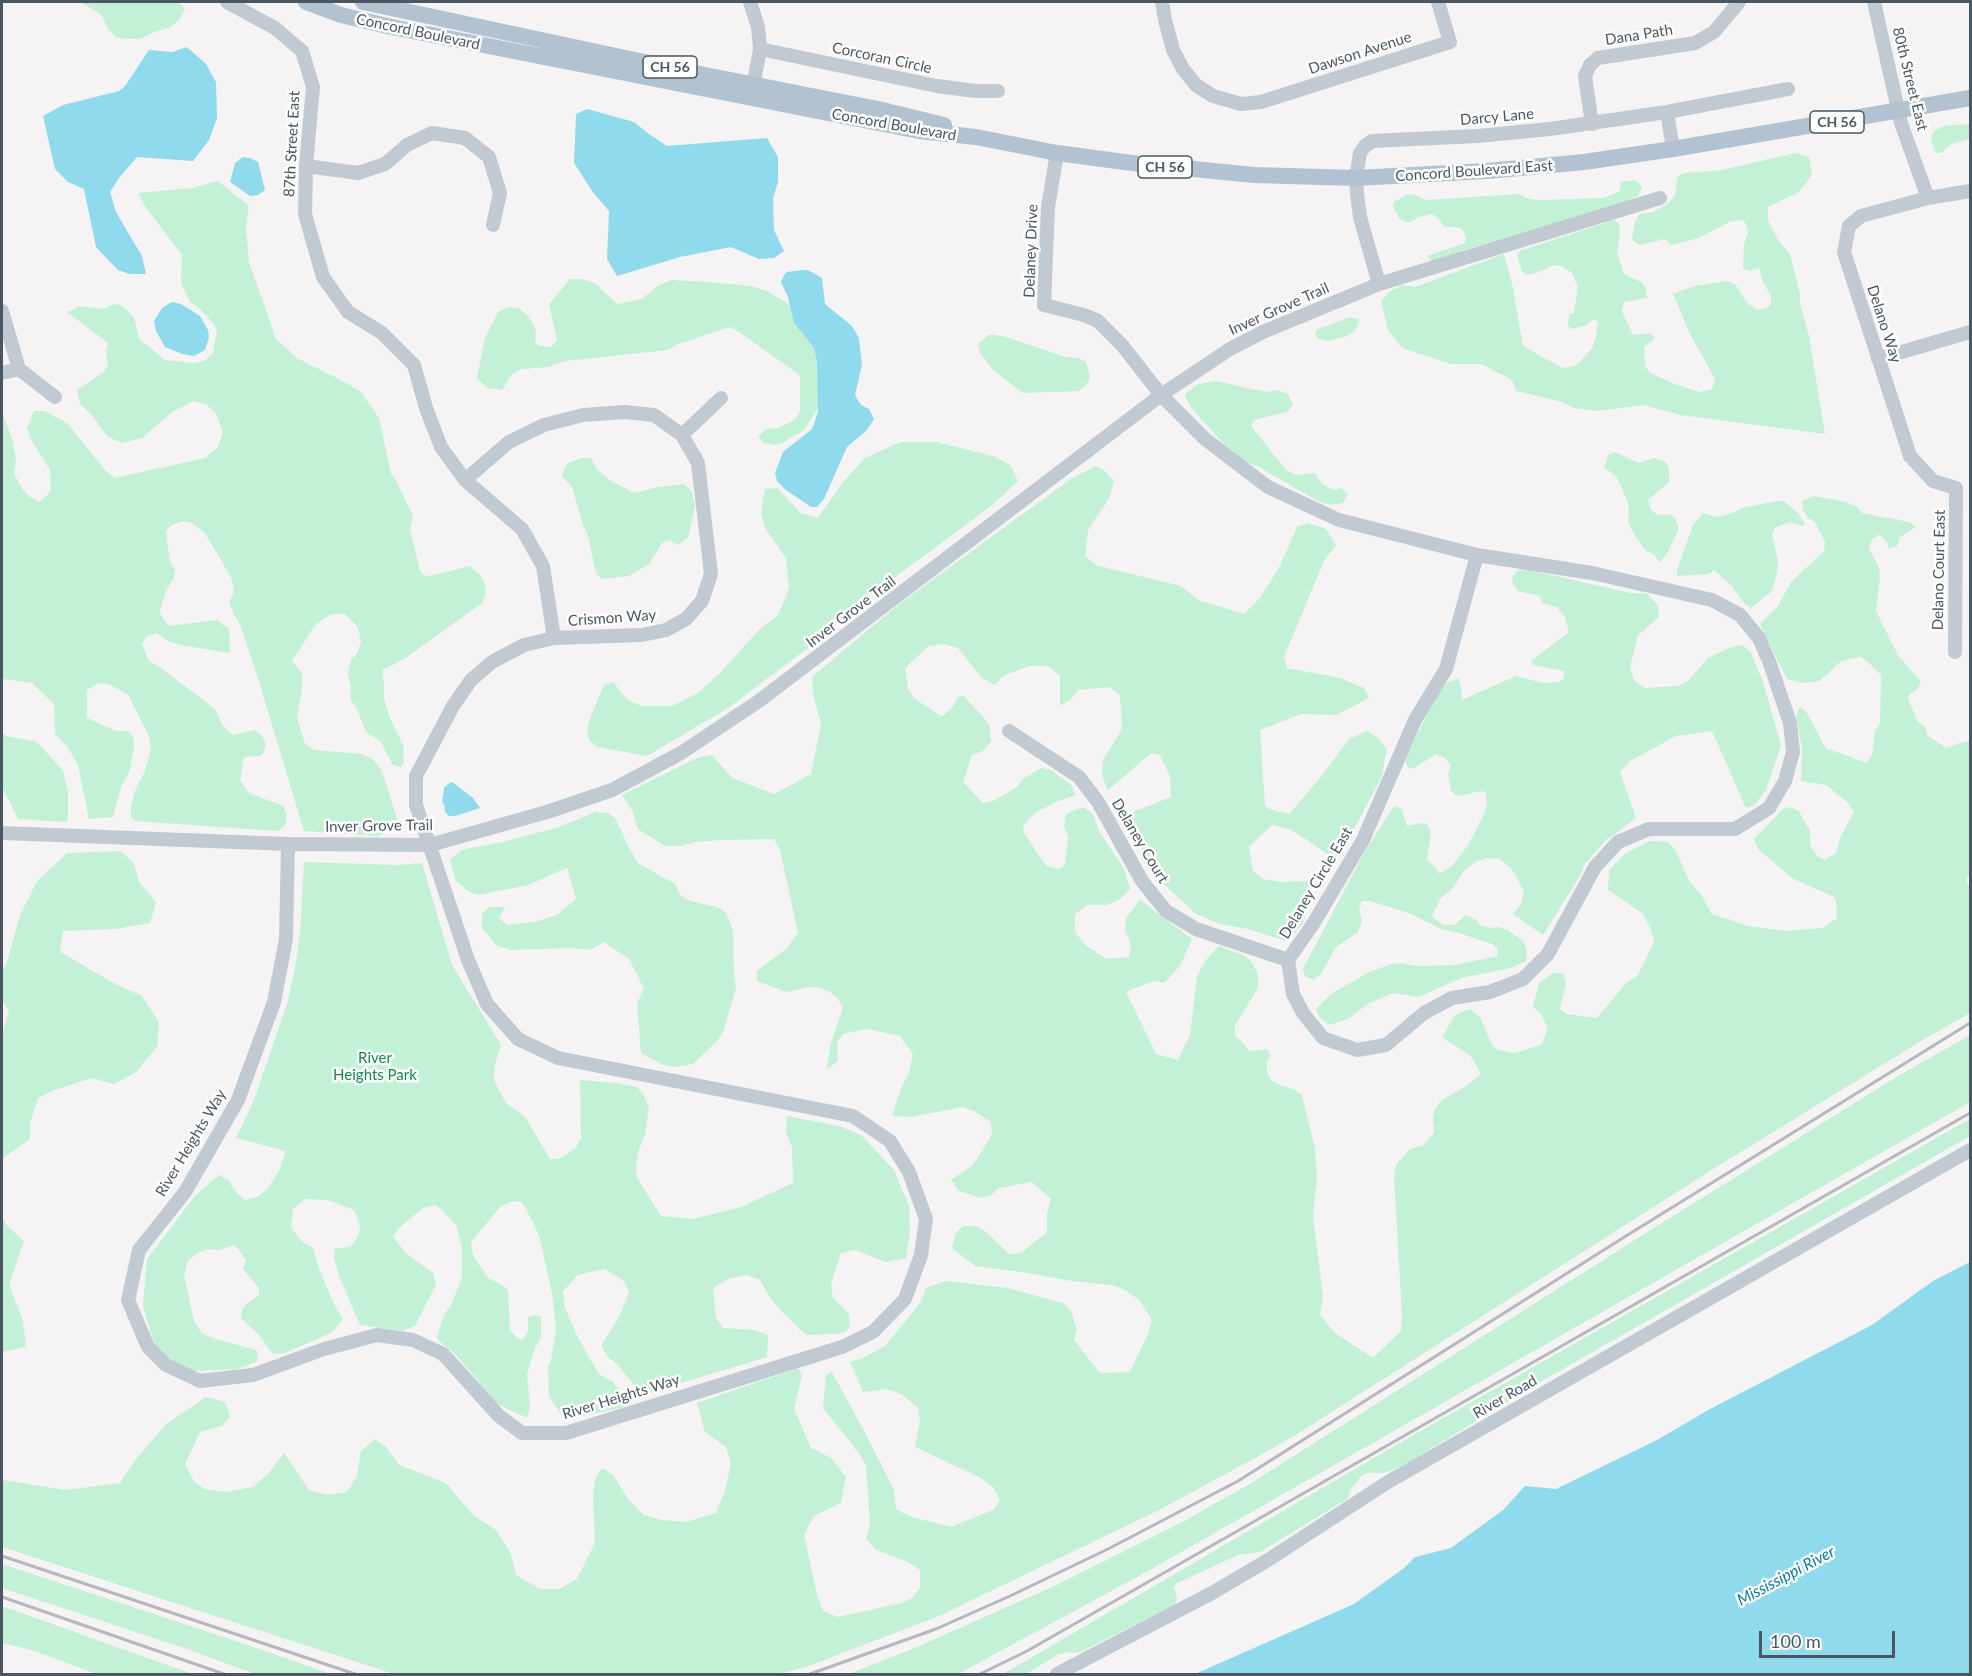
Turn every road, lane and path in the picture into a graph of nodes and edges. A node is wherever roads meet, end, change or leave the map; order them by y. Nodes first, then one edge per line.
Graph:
1 (227, 2) edge
2 (306, 2) edge
3 (363, 2) edge
4 (750, 2) edge
5 (1162, 2) edge
6 (1438, 2) edge
7 (1739, 2) edge
8 (1874, 2) edge
9 (760, 49) junction
10 (1788, 89) dead end
11 (752, 91) junction
12 (998, 91) dead end
13 (1971, 98) edge
14 (1666, 112) junction
15 (1898, 112) junction
16 (1592, 124) junction
17 (976, 137) joint
18 (1673, 149) junction
19 (1057, 153) junction
20 (306, 166) junction
21 (1356, 178) junction
22 (1971, 191) edge
23 (1660, 198) dead end
24 (1928, 198) junction
25 (494, 225) dead end
26 (1379, 284) junction
27 (2, 310) edge
28 (1971, 332) edge
29 (1878, 358) junction
30 (19, 369) junction
31 (2, 373) edge
32 (1161, 395) junction
33 (55, 397) dead end
34 (721, 399) dead end
35 (682, 435) junction
36 (465, 480) junction
37 (1971, 484) edge
38 (1956, 488) junction
39 (1477, 555) junction
40 (554, 638) junction
41 (1955, 652) dead end
42 (1009, 731) dead end
43 (2, 832) edge
44 (288, 844) junction
45 (430, 845) junction
46 (1288, 960) junction
47 (1971, 1150) edge
48 (1057, 1674) edge

1 - 20 street, 87th Street East
2 - 11 main road, Concord Boulevard / CH 56
3 - 11 main road, Concord Boulevard / CH 56
4 - 9 street
5 - 6 street, Dawson Avenue
7 - 16 street, Dana Path
8 - 15 street, 80th Street East
9 - 11 street
9 - 12 street, Corcoran Circle
10 - 14 street, Darcy Lane
11 - 17 main road, Concord Boulevard / CH 56
13 - 15 main road, Concord Boulevard East / CH 56
14 - 16 street, Darcy Lane
14 - 18 street
15 - 18 main road, Concord Boulevard East / CH 56
15 - 24 street, 80th Street East
16 - 21 street, Darcy Lane
17 - 19 main road, Concord Boulevard East / CH 56
18 - 21 main road, Concord Boulevard East / CH 56
19 - 21 main road, Concord Boulevard East / CH 56
19 - 32 street, Delaney Drive
20 - 25 street
20 - 36 street, 87th Street East
21 - 26 street, Darcy Lane
22 - 24 street, Delano Way
23 - 26 street, Inver Grove Trail
24 - 29 street, Delano Way
26 - 32 street, Inver Grove Trail
27 - 30 street
28 - 29 street
29 - 38 street, Delano Way
30 - 31 street
30 - 33 street
32 - 39 street, Delaney Circle East
32 - 45 street, Inver Grove Trail
34 - 35 street
35 - 36 street, Crismon Way
35 - 40 street, Crismon Way
36 - 40 street, 87th Street East
37 - 38 street
38 - 41 street, Delano Court East
39 - 46 street, Delaney Circle East
39 - 46 street, Delaney Circle East
40 - 45 street, Crismon Way
42 - 46 street, Delaney Court
43 - 44 street, Inver Grove Trail
44 - 45 street, Inver Grove Trail
44 - 45 street, River Heights Way
47 - 48 street, River Road

